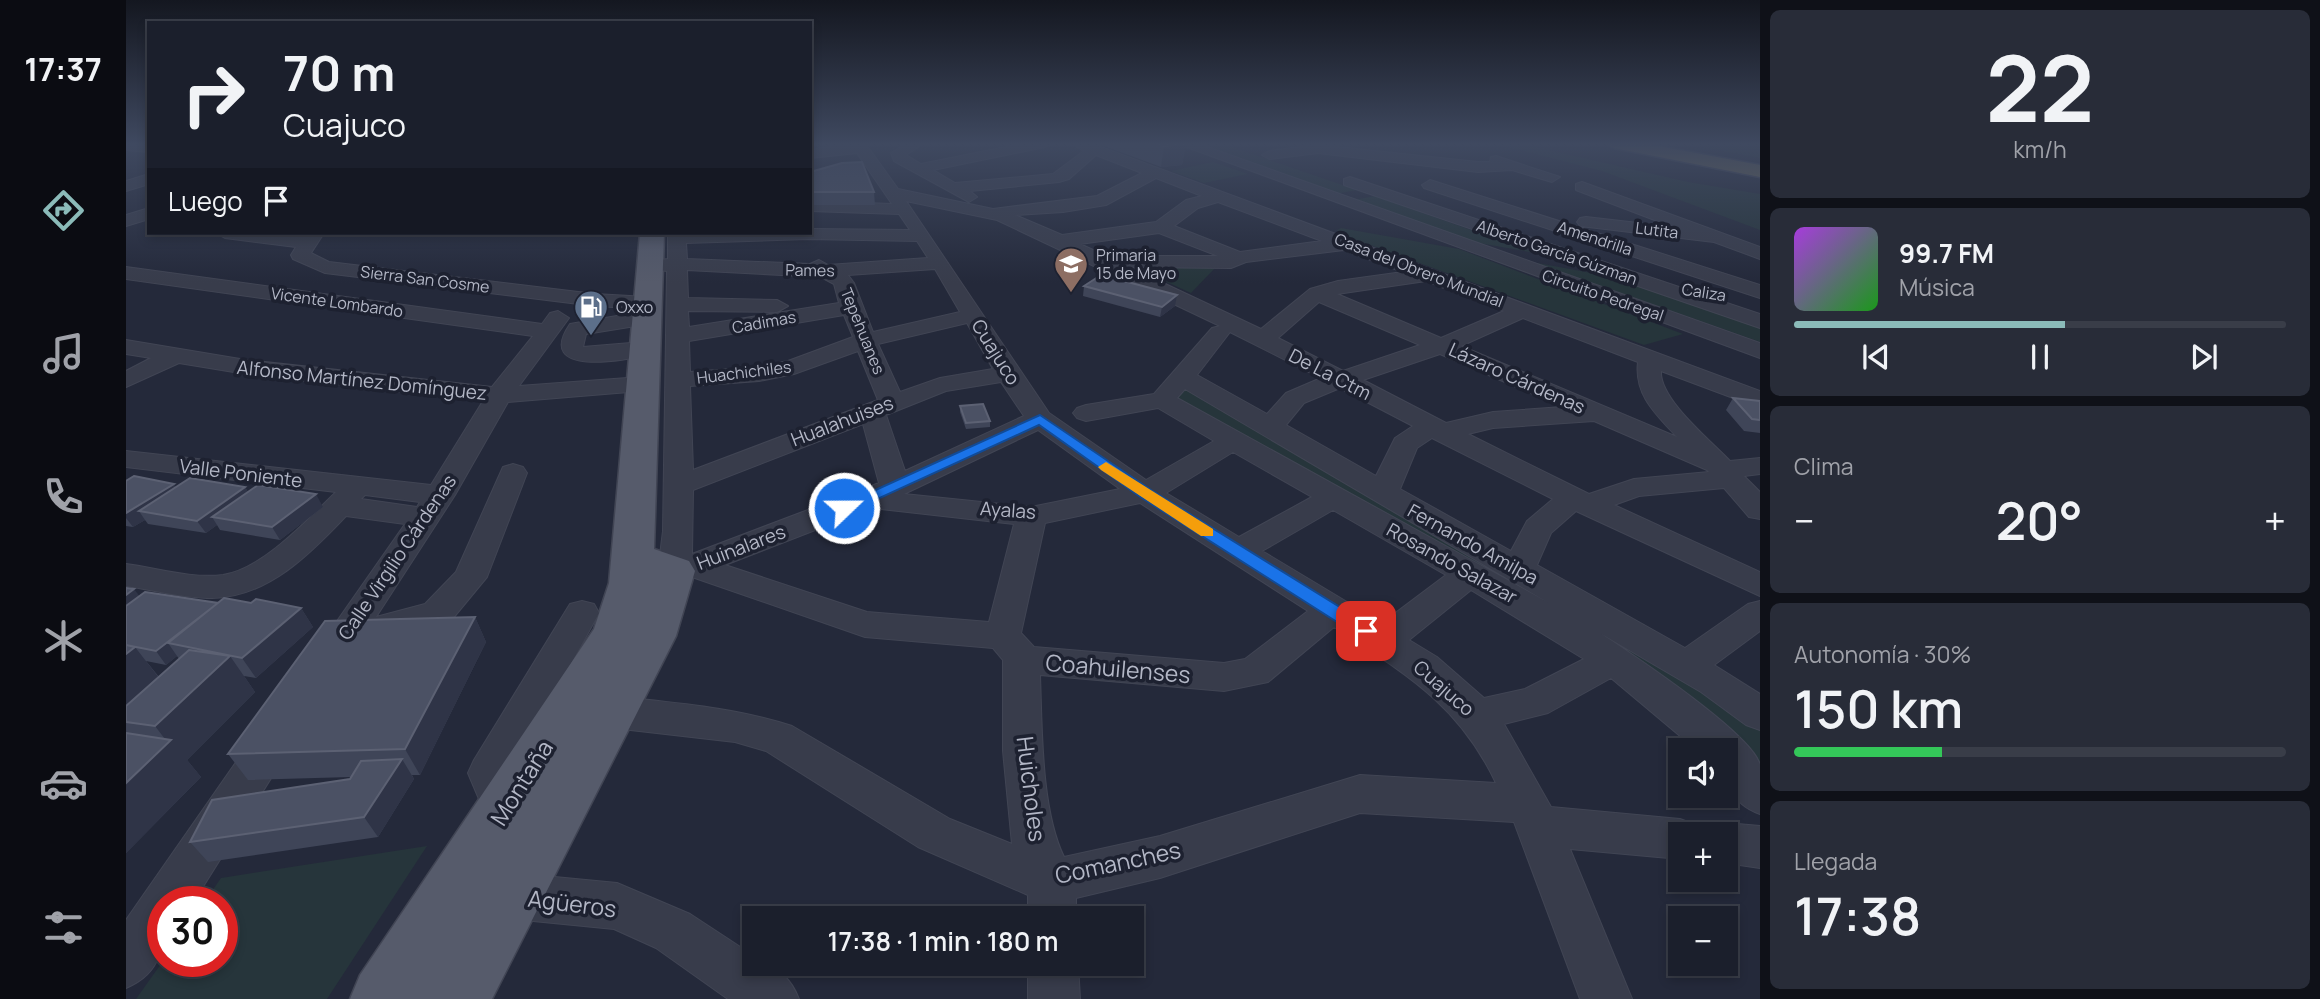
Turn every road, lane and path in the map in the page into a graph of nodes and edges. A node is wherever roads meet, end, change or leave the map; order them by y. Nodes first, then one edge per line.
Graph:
1 (841, 190) edge
2 (887, 190) edge
3 (924, 190) edge
4 (954, 190) edge
5 (1123, 190) edge
6 (1202, 190) edge
7 (1315, 190) edge
8 (1373, 190) edge
9 (1445, 190) edge
10 (1589, 190) edge
11 (1377, 191) junction
12 (1219, 196) junction
13 (1342, 199) junction
14 (812, 205) edge
15 (1516, 212) junction
16 (147, 213) edge
17 (991, 213) junction
18 (126, 220) edge
19 (147, 223) edge
20 (1161, 227) junction
21 (1353, 232) junction
22 (812, 234) edge
23 (259, 235) edge
24 (669, 235) edge
25 (808, 235) edge
26 (920, 236) junction
27 (1714, 237) junction
28 (310, 238) edge
29 (1446, 240) junction
30 (1060, 241) junction
31 (1760, 253) edge
32 (1235, 258) junction
33 (1103, 261) junction
34 (941, 263) junction
35 (821, 271) junction
36 (1613, 271) junction
37 (126, 273) edge
38 (1429, 274) junction
39 (1648, 283) junction
40 (1760, 292) edge
41 (1317, 293) junction
42 (656, 298) junction
43 (1760, 302) edge
44 (1195, 306) junction
45 (852, 310) junction
46 (1524, 310) junction
47 (557, 315) junction
48 (973, 315) junction
49 (1760, 321) edge
50 (1220, 333) dead end
51 (678, 337) junction
52 (866, 340) junction
53 (1263, 340) junction
54 (1444, 345) junction
55 (126, 347) edge
56 (1760, 351) edge
57 (174, 356) junction
58 (1650, 358) junction
59 (1011, 373) junction
60 (1341, 379) junction
61 (126, 380) edge
62 (676, 380) junction
63 (640, 384) junction
64 (1173, 389) junction
65 (499, 395) junction
66 (1760, 400) edge
67 (882, 407) junction
68 (1086, 413) dead end
69 (1598, 413) junction
70 (1040, 419) junction
71 (1269, 428) junction
72 (1435, 429) junction
73 (1234, 440) junction
74 (126, 459) edge
75 (1760, 466) edge
76 (1724, 471) junction
77 (513, 473) dead end
78 (679, 485) junction
79 (882, 493) junction
80 (1145, 493) junction
81 (1383, 493) junction
82 (347, 497) junction
83 (1334, 497) junction
84 (1580, 501) junction
85 (433, 506) junction
86 (1760, 510) edge
87 (1031, 516) junction
88 (1237, 552) junction
89 (1518, 568) junction
90 (657, 569) junction
91 (1471, 573) junction
92 (126, 575) edge
93 (1760, 585) edge
94 (1332, 610) junction
95 (582, 613) dead end
96 (1760, 613) edge
97 (343, 638) junction
98 (1382, 642) junction
99 (1012, 647) junction
100 (1614, 660) junction
101 (1686, 666) junction
102 (312, 684) edge
103 (614, 712) junction
104 (1760, 714) edge
105 (1477, 715) junction
106 (289, 718) edge
107 (1712, 738) edge
108 (1738, 767) edge
109 (1760, 795) edge
110 (541, 798) junction
111 (1533, 815) junction
112 (1668, 837) edge
113 (1738, 844) edge
114 (1760, 846) edge
115 (177, 886) edge
116 (513, 896) junction
117 (1052, 901) edge
118 (147, 928) edge
119 (129, 951) edge
120 (1053, 976) edge
121 (1613, 997) edge
122 (384, 999) edge
123 (456, 999) edge
124 (773, 999) edge
125 (1054, 999) edge

1 - 14 street
2 - 26 street, Cuajuco
3 - 17 street, De La Ctm
4 - 17 street
5 - 17 street
6 - 12 street, Casa del Obrero Mundial
7 - 13 street, Alberto García Gúzman
8 - 11 street, Alberto García Gúzman
9 - 15 street, Amendrilla
10 - 27 street
11 - 13 street
11 - 36 street, Alberto García Gúzman
12 - 20 street
12 - 21 street, Casa del Obrero Mundial
13 - 29 street, Alberto García Gúzman
15 - 27 street, Lutita
15 - 40 street, Amendrilla
16 - 18 street
17 - 30 street, De La Ctm
18 - 19 street
20 - 30 street
20 - 32 street
21 - 29 street
21 - 32 street
21 - 38 street, Casa del Obrero Mundial
22 - 26 street
23 - 28 street, Sierra San Cosme
24 - 42 main road, Montaña
25 - 35 street, Tepehuanes
26 - 34 street, Cuajuco
27 - 31 street
28 - 47 street, Sierra San Cosme
29 - 36 street
29 - 56 street, Circuito Pedregal
30 - 33 street, De La Ctm
32 - 33 street
32 - 44 street
33 - 44 street, De La Ctm
34 - 35 street, Pames
34 - 48 street, Cuajuco
35 - 42 street, Pames
35 - 45 street, Tepehuanes
36 - 39 street, Alberto García Gúzman
37 - 47 street, Vicente Lombardo
38 - 41 street
38 - 46 street, Casa del Obrero Mundial
39 - 43 street, Caliza
39 - 49 street, Alberto García Gúzman
41 - 53 street
41 - 54 street, Lázaro Cárdenas
42 - 45 street
42 - 47 street, Sierra San Cosme
42 - 51 street, Montaña
42 - 63 main road, Montaña
44 - 53 street, De La Ctm
45 - 48 street, Cadimas
45 - 51 street, Cadimas
45 - 52 street, Tepehuanes
46 - 54 street
46 - 58 street, Casa del Obrero Mundial
47 - 65 street, Calle Virgilio Cárdenas
48 - 52 street, Huachichiles
48 - 59 street, Cuajuco
50 - 64 street
51 - 62 street, Montaña
52 - 62 street, Huachichiles
52 - 67 street, Tepehuanes
53 - 60 street, De La Ctm
54 - 60 street
54 - 69 street, Lázaro Cárdenas
55 - 57 street, Alfonso Martínez Domínguez
57 - 61 street
57 - 65 street, Alfonso Martínez Domínguez
58 - 66 street, Casa del Obrero Mundial
58 - 76 street
59 - 67 street, Hualahuises
59 - 70 street, Cuajuco
60 - 71 street
60 - 72 street, De La Ctm
62 - 78 street, Montaña
63 - 65 street, Alfonso Martínez Domínguez
63 - 90 main road, Montaña
64 - 68 street
64 - 71 street, Fernando Amilpa
64 - 73 street, Rosando Salazar
65 - 85 street, Calle Virgilio Cárdenas
67 - 78 street, Hualahuises
67 - 79 street, Tepehuanes
69 - 72 street
69 - 76 street, Lázaro Cárdenas
70 - 79 street, Huinalares
70 - 80 street, Cuajuco
71 - 81 street, Fernando Amilpa
72 - 81 street
72 - 84 street, De La Ctm
73 - 80 street, Ayalas
73 - 83 street, Rosando Salazar
74 - 82 street, Valle Poniente
75 - 76 street, Lázaro Cárdenas
76 - 84 street
76 - 86 street
77 - 97 street
78 - 90 street, Montaña
79 - 87 street, Ayalas
79 - 90 street, Huinalares
80 - 87 street, Ayalas
80 - 88 street, Cuajuco
81 - 89 street, Fernando Amilpa
82 - 85 street, Valle Poniente
82 - 92 street
83 - 88 street
83 - 91 street, Rosando Salazar
84 - 89 street
84 - 93 street, De La Ctm
85 - 97 street, Calle Virgilio Cárdenas
87 - 99 street, Huicholes
88 - 94 street, Cuajuco
89 - 101 street, Fernando Amilpa
90 - 99 street, Coahuilenses
90 - 103 main road, Montaña
90 - 110 main road, Montaña
91 - 98 street
91 - 100 street, Rosando Salazar
94 - 98 street, Cuajuco
94 - 99 street, Coahuilenses
95 - 110 street
96 - 101 street
97 - 102 street, Calle Virgilio Cárdenas
98 - 105 street, Cuajuco
99 - 117 street, Huicholes
100 - 105 street
100 - 107 street, Rosando Salazar
101 - 104 street, Fernando Amilpa
103 - 110 main road, Montaña
103 - 117 street, Comanches
105 - 111 street, Cuajuco
106 - 115 street
108 - 109 street, Rosando Salazar
110 - 116 main road, Montaña
110 - 122 main road, Montaña
111 - 112 street, Comanches
111 - 117 street, Comanches
111 - 121 street, Cuajuco
113 - 114 street
116 - 123 main road, Montaña
116 - 124 street, Agüeros
118 - 119 street
120 - 125 street

